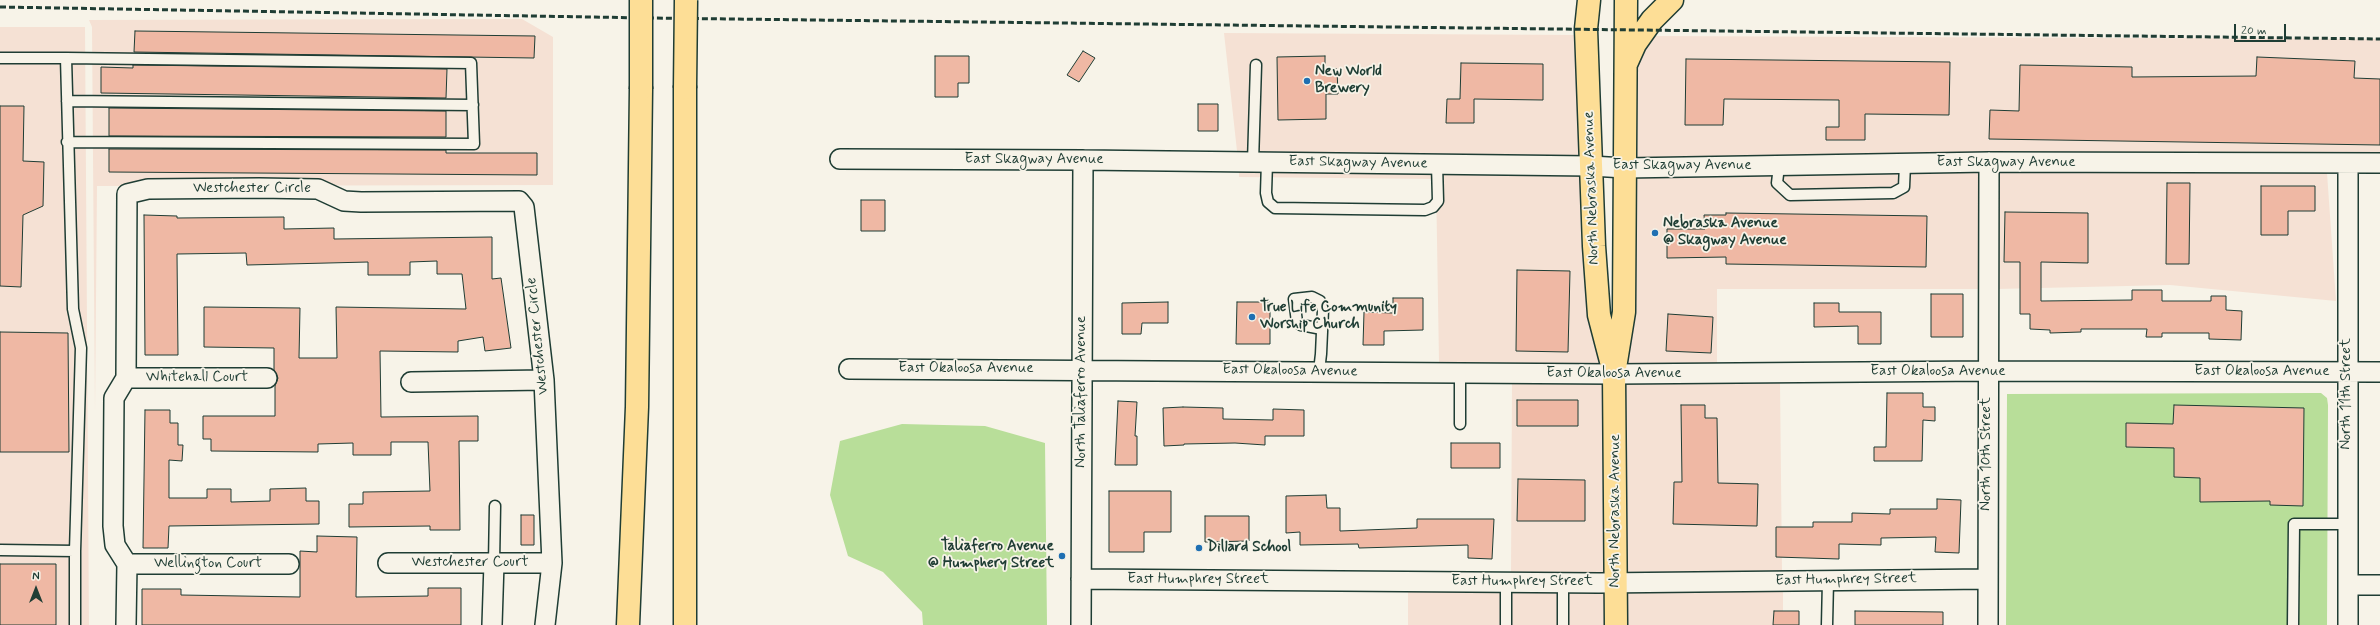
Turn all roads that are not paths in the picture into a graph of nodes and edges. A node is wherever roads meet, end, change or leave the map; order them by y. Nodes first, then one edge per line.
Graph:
1 (640, 0) edge
2 (686, 0) edge
3 (1589, 0) edge
4 (1626, 0) edge
5 (1672, 0) edge
6 (0, 58) edge
7 (66, 58) junction
8 (1256, 66) dead end
9 (1624, 69) junction
10 (67, 101) junction
11 (473, 105) junction
12 (67, 142) junction
13 (840, 159) dead end
14 (1083, 160) junction
15 (1260, 162) junction
16 (1989, 162) junction
17 (2348, 163) junction
18 (2380, 163) edge
19 (1437, 164) junction
20 (1904, 164) junction
21 (1591, 166) junction
22 (1779, 166) junction
23 (1625, 168) junction
24 (1322, 329) dead end
25 (849, 369) dead end
26 (1082, 369) junction
27 (1319, 371) junction
28 (1987, 371) junction
29 (2347, 372) junction
30 (2380, 372) edge
31 (1460, 373) junction
32 (1614, 374) junction
33 (126, 378) junction
34 (267, 378) dead end
35 (544, 380) junction
36 (411, 382) dead end
37 (1460, 424) dead end
38 (496, 506) dead end
39 (2348, 524) junction
40 (0, 550) edge
41 (75, 551) junction
42 (388, 563) dead end
43 (494, 563) junction
44 (552, 563) junction
45 (127, 564) junction
46 (289, 564) dead end
47 (1081, 579) junction
48 (1988, 579) junction
49 (1828, 581) junction
50 (1506, 582) junction
51 (1564, 582) junction
52 (1617, 583) junction
53 (2348, 585) junction
54 (2380, 585) edge
55 (75, 625) edge
56 (126, 625) edge
57 (492, 625) edge
58 (545, 625) edge
59 (628, 625) edge
60 (685, 625) edge
61 (1081, 625) edge
62 (1506, 625) edge
63 (1563, 625) edge
64 (1616, 625) edge
65 (1827, 625) edge
66 (1988, 625) edge
67 (2293, 625) edge
68 (2348, 625) edge

1 - 59 main road, bridge
2 - 60 main road, bridge
3 - 21 main road, North Nebraska Avenue
4 - 9 main road, North Nebraska Avenue
5 - 9 main road
6 - 7 lane
7 - 10 lane
7 - 11 lane
8 - 15 lane
9 - 23 main road, North Nebraska Avenue
10 - 11 lane
10 - 12 lane
11 - 12 lane
12 - 41 lane
13 - 14 street, East Skagway Avenue
14 - 15 street, East Skagway Avenue
14 - 26 street, North Taliaferro Avenue
15 - 19 street, East Skagway Avenue
15 - 19 lane
16 - 17 street, East Skagway Avenue
16 - 20 street, East Skagway Avenue
16 - 28 street, North 10th Street
17 - 18 street, East Skagway Avenue
17 - 29 street, North 11th Street
19 - 21 street, East Skagway Avenue
20 - 22 street, East Skagway Avenue
20 - 22 lane
21 - 23 street, East Skagway Avenue
21 - 32 main road, North Nebraska Avenue
22 - 23 street, East Skagway Avenue
23 - 32 main road, North Nebraska Avenue
24 - 27 lane
25 - 26 street, East Okaloosa Avenue
26 - 27 street, East Okaloosa Avenue
26 - 47 street, North Taliaferro Avenue
27 - 31 street, East Okaloosa Avenue
28 - 29 street, East Okaloosa Avenue
28 - 32 street, East Okaloosa Avenue
28 - 48 street, North 10th Street
29 - 30 street, East Okaloosa Avenue
29 - 39 street, North 11th Street
31 - 32 street, East Okaloosa Avenue
31 - 37 lane
32 - 52 main road, North Nebraska Avenue
33 - 34 street, Whitehall Court
33 - 35 street, Westchester Circle
33 - 45 street
35 - 36 street
35 - 44 street, Westchester Circle
38 - 43 lane
39 - 53 street, North 11th Street
39 - 67 lane
40 - 41 lane
41 - 55 lane
42 - 43 street, Westchester Court
43 - 44 street, Westchester Court
43 - 57 street
44 - 58 street, Westchester Circle
45 - 46 street, Wellington Court
45 - 56 street
47 - 50 street, East Humphrey Street
47 - 61 street, North Taliaferro Avenue
48 - 49 street, East Humphrey Street
48 - 66 street, North 10th Street
49 - 52 street, East Humphrey Street
49 - 65 lane
50 - 51 street, East Humphrey Street
50 - 62 lane
51 - 52 street, East Humphrey Street
51 - 63 lane
52 - 64 main road, North Nebraska Avenue
53 - 54 street
53 - 68 street, North 11th Street

